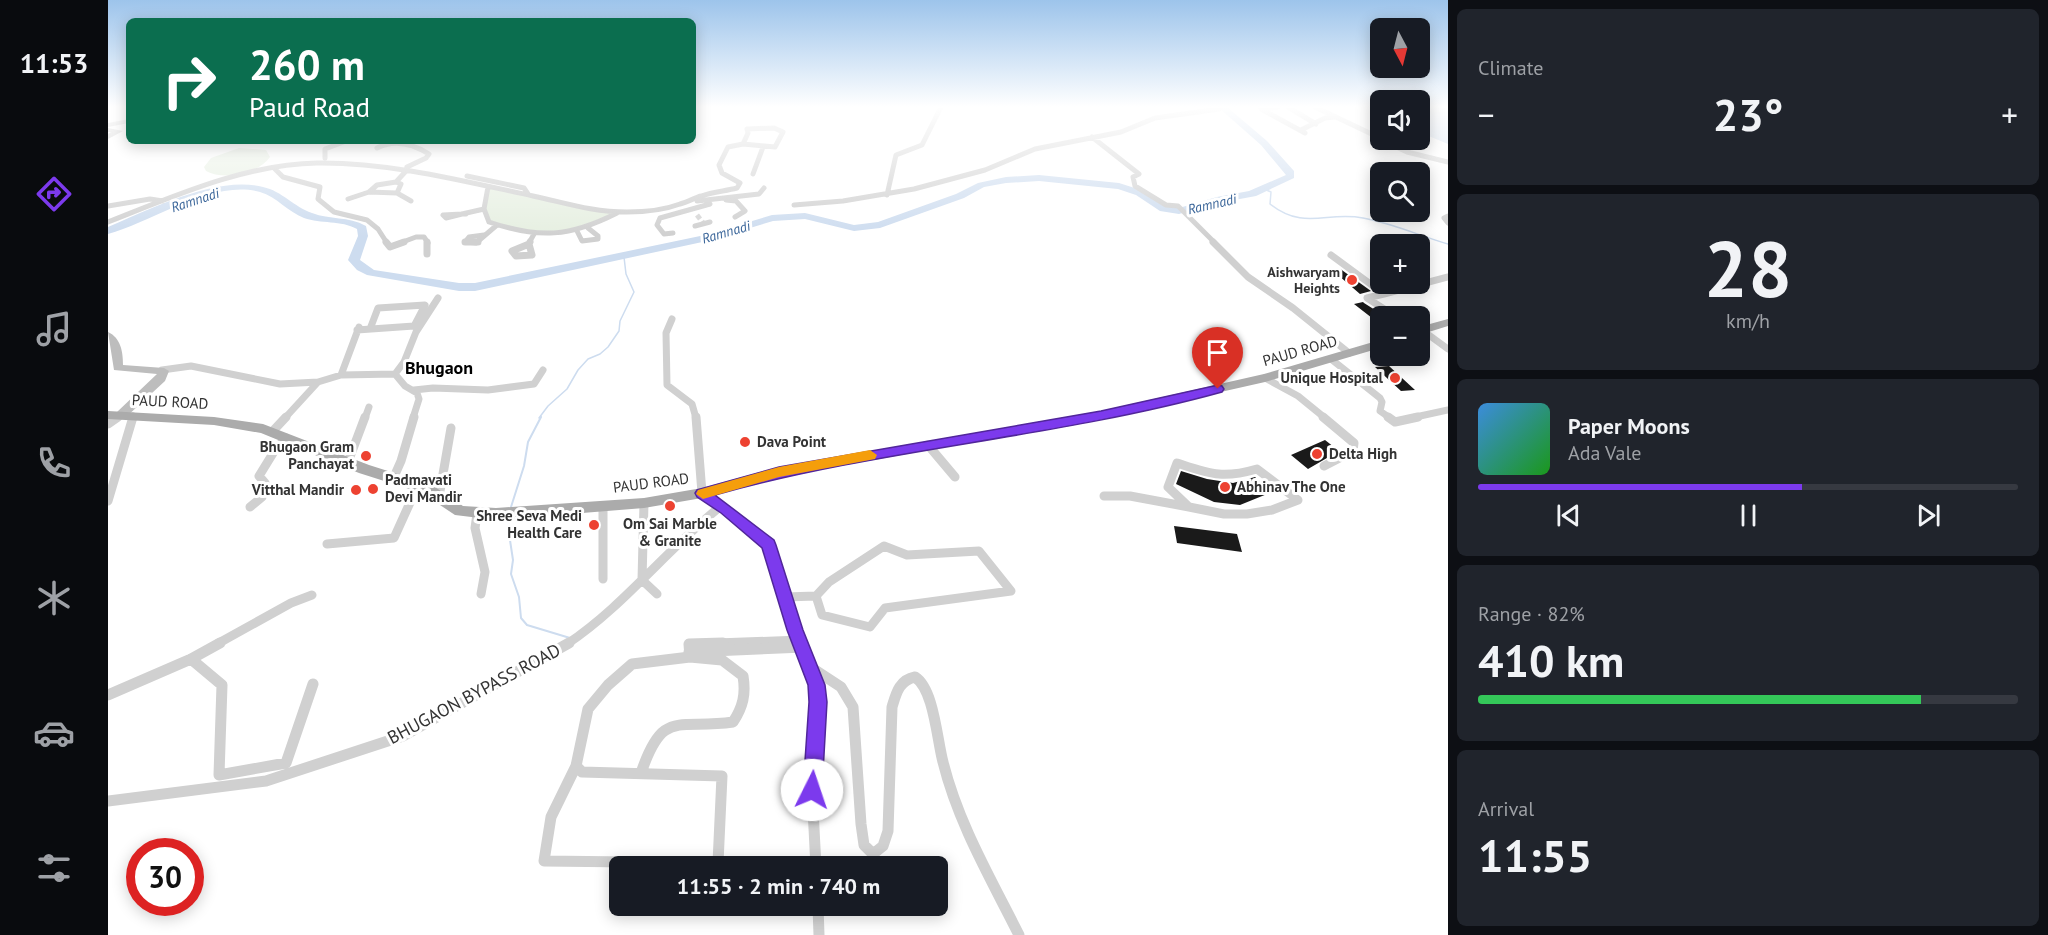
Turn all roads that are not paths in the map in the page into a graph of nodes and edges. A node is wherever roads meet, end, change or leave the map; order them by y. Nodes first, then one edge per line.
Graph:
1 (325, 151) edge
2 (419, 151) edge
3 (726, 151) edge
4 (762, 151) edge
5 (907, 151) edge
6 (1031, 151) edge
7 (1109, 151) edge
8 (1404, 151) edge
9 (325, 158) junction
10 (1448, 162) edge
11 (303, 163) junction
12 (275, 169) junction
13 (406, 169) junction
14 (396, 182) junction
15 (740, 183) junction
16 (488, 187) junction
17 (764, 188) dead end
18 (369, 192) junction
19 (397, 193) junction
20 (528, 194) junction
21 (887, 195) junction
22 (348, 199) dead end
23 (161, 200) junction
24 (411, 201) dead end
25 (689, 201) junction
26 (108, 206) edge
27 (794, 206) dead end
28 (484, 209) junction
29 (693, 209) junction
30 (602, 210) junction
31 (618, 213) junction
32 (466, 214) dead end
33 (697, 215) tunnel mouth
34 (1448, 216) edge
35 (735, 217) dead end
36 (108, 221) edge
37 (710, 222) dead end
38 (1448, 223) edge
39 (497, 225) junction
40 (695, 226) dead end
41 (588, 228) junction
42 (577, 231) junction
43 (673, 232) dead end
44 (534, 234) junction
45 (484, 235) dead end
46 (529, 244) dead end
47 (427, 255) dead end
48 (1331, 255) dead end
49 (1448, 277) edge
50 (1430, 282) edge
51 (1370, 284) edge
52 (1384, 294) edge
53 (438, 298) dead end
54 (1379, 306) edge
55 (672, 319) dead end
56 (1448, 322) edge
57 (1430, 328) edge
58 (370, 329) junction
59 (108, 335) edge
60 (1430, 337) edge
61 (1370, 347) edge
62 (1448, 349) edge
63 (1349, 354) junction
64 (1331, 359) junction
65 (162, 370) junction
66 (543, 370) dead end
67 (395, 374) junction
68 (341, 375) junction
69 (1265, 378) junction
70 (318, 382) junction
71 (414, 390) junction
72 (369, 407) dead end
73 (1448, 410) edge
74 (121, 415) edge
75 (108, 424) edge
76 (451, 428) dead end
77 (272, 432) junction
78 (286, 438) junction
79 (928, 445) junction
80 (348, 462) junction
81 (1324, 466) dead end
82 (955, 477) dead end
83 (393, 479) junction
84 (418, 485) junction
85 (702, 493) junction
86 (1104, 496) dead end
87 (439, 497) junction
88 (108, 501) edge
89 (644, 503) junction
90 (603, 506) junction
91 (721, 506) junction
92 (250, 507) dead end
93 (1189, 507) junction
94 (477, 514) junction
95 (327, 544) dead end
96 (603, 579) dead end
97 (642, 580) junction
98 (482, 594) dead end
99 (657, 594) dead end
100 (312, 595) dead end
101 (816, 596) junction
102 (785, 597) junction
103 (802, 644) junction
104 (689, 651) junction
105 (191, 659) junction
106 (812, 668) junction
107 (313, 684) dead end
108 (108, 695) edge
109 (576, 766) junction
110 (641, 773) junction
111 (108, 801) edge
112 (815, 856) edge
113 (818, 916) edge
114 (819, 935) edge
115 (1019, 935) edge

1 - 9 street
2 - 13 street
3 - 15 street
4 - 15 street
5 - 21 street
6 - 21 street
7 - 63 street
8 - 10 street
9 - 11 street
9 - 13 street
11 - 12 street
11 - 13 street
11 - 23 street
12 - 23 street
12 - 47 street
13 - 14 street
13 - 16 street
13 - 20 street
14 - 18 street
14 - 19 street
15 - 25 street
16 - 20 street
16 - 28 street
17 - 25 street
18 - 19 street
18 - 22 street
19 - 24 street
20 - 30 street
21 - 27 street
23 - 26 street
23 - 36 street
25 - 29 street
25 - 30 street
25 - 31 street
28 - 32 street
28 - 39 street
29 - 33 street
29 - 35 street
29 - 43 street
30 - 31 street
31 - 41 street
34 - 38 street
37 - 40 street
39 - 44 street
39 - 45 street
41 - 42 street
41 - 42 street
42 - 44 street
44 - 46 street
48 - 51 street
49 - 50 street
52 - 54 street
53 - 67 street
55 - 85 street
56 - 57 main road
58 - 58 street
58 - 68 street
59 - 65 street
60 - 62 street
61 - 63 main road, PAUD ROAD
63 - 64 main road, PAUD ROAD
64 - 69 main road, PAUD ROAD
64 - 73 street
65 - 70 street
65 - 74 street
66 - 71 street
67 - 68 street
67 - 71 street
68 - 70 street
69 - 79 main road, PAUD ROAD
69 - 81 street
70 - 77 street
71 - 83 street
72 - 80 street
74 - 75 street
74 - 77 main road, PAUD ROAD
74 - 88 street
76 - 87 street
77 - 78 main road, PAUD ROAD
78 - 80 main road, PAUD ROAD
78 - 92 street
79 - 82 street
79 - 85 main road, PAUD ROAD
80 - 83 main road, PAUD ROAD
83 - 84 main road, PAUD ROAD
84 - 87 main road, PAUD ROAD
84 - 95 street
85 - 89 main road, PAUD ROAD
85 - 91 street
86 - 93 street
87 - 94 main road, PAUD ROAD
89 - 90 main road, PAUD ROAD
89 - 97 street
90 - 94 main road, PAUD ROAD
90 - 96 street
91 - 97 street, BHUGAON BYPASS ROAD
91 - 102 street
93 - 93 street
94 - 98 street
97 - 99 street
97 - 111 street, BHUGAON BYPASS ROAD
100 - 105 street
101 - 101 street
101 - 102 street
102 - 103 street
103 - 104 street
103 - 106 street
104 - 109 street
104 - 110 street
105 - 107 street
105 - 108 street
106 - 112 street
106 - 115 street
109 - 110 street
109 - 110 street
113 - 114 street

